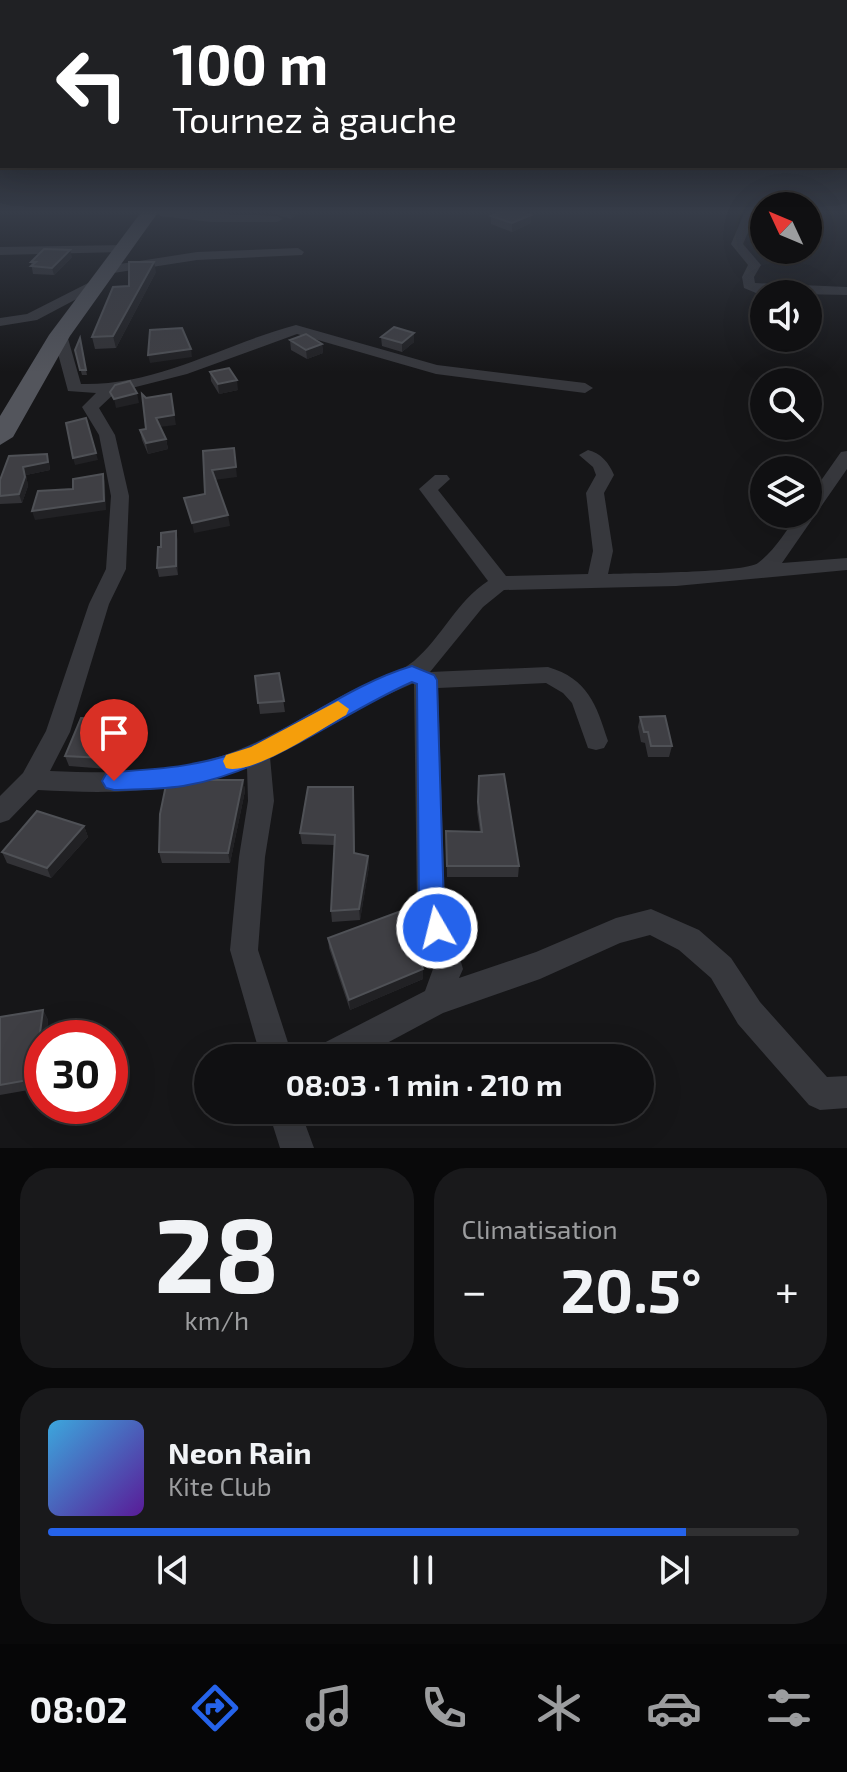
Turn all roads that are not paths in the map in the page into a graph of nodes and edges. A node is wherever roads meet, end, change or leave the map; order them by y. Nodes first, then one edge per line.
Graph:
1 (110, 265) edge
2 (156, 265) edge
3 (755, 265) edge
4 (102, 276) junction
5 (847, 291) edge
6 (0, 322) edge
7 (60, 335) junction
8 (585, 388) dead end
9 (110, 389) junction
10 (0, 437) edge
11 (588, 455) dead end
12 (847, 456) edge
13 (441, 479) dead end
14 (847, 564) edge
15 (760, 572) junction
16 (597, 581) junction
17 (500, 583) junction
18 (420, 677) junction
19 (596, 741) dead end
20 (258, 753) junction
21 (32, 780) junction
22 (0, 812) edge
23 (436, 1001) junction
24 (273, 1044) edge
25 (354, 1044) edge
26 (847, 1092) edge
27 (289, 1124) edge
28 (297, 1148) edge

1 - 4 main road
2 - 4 street
3 - 5 street
4 - 6 street
4 - 7 main road
7 - 9 street
7 - 10 main road
8 - 9 street
9 - 21 street
11 - 16 street
12 - 15 street
13 - 17 street
14 - 15 street
15 - 16 street
16 - 17 street
17 - 18 street
18 - 19 street
18 - 20 street
18 - 23 street
20 - 21 street
20 - 24 street
21 - 22 street
23 - 25 street
23 - 26 street
27 - 28 street

